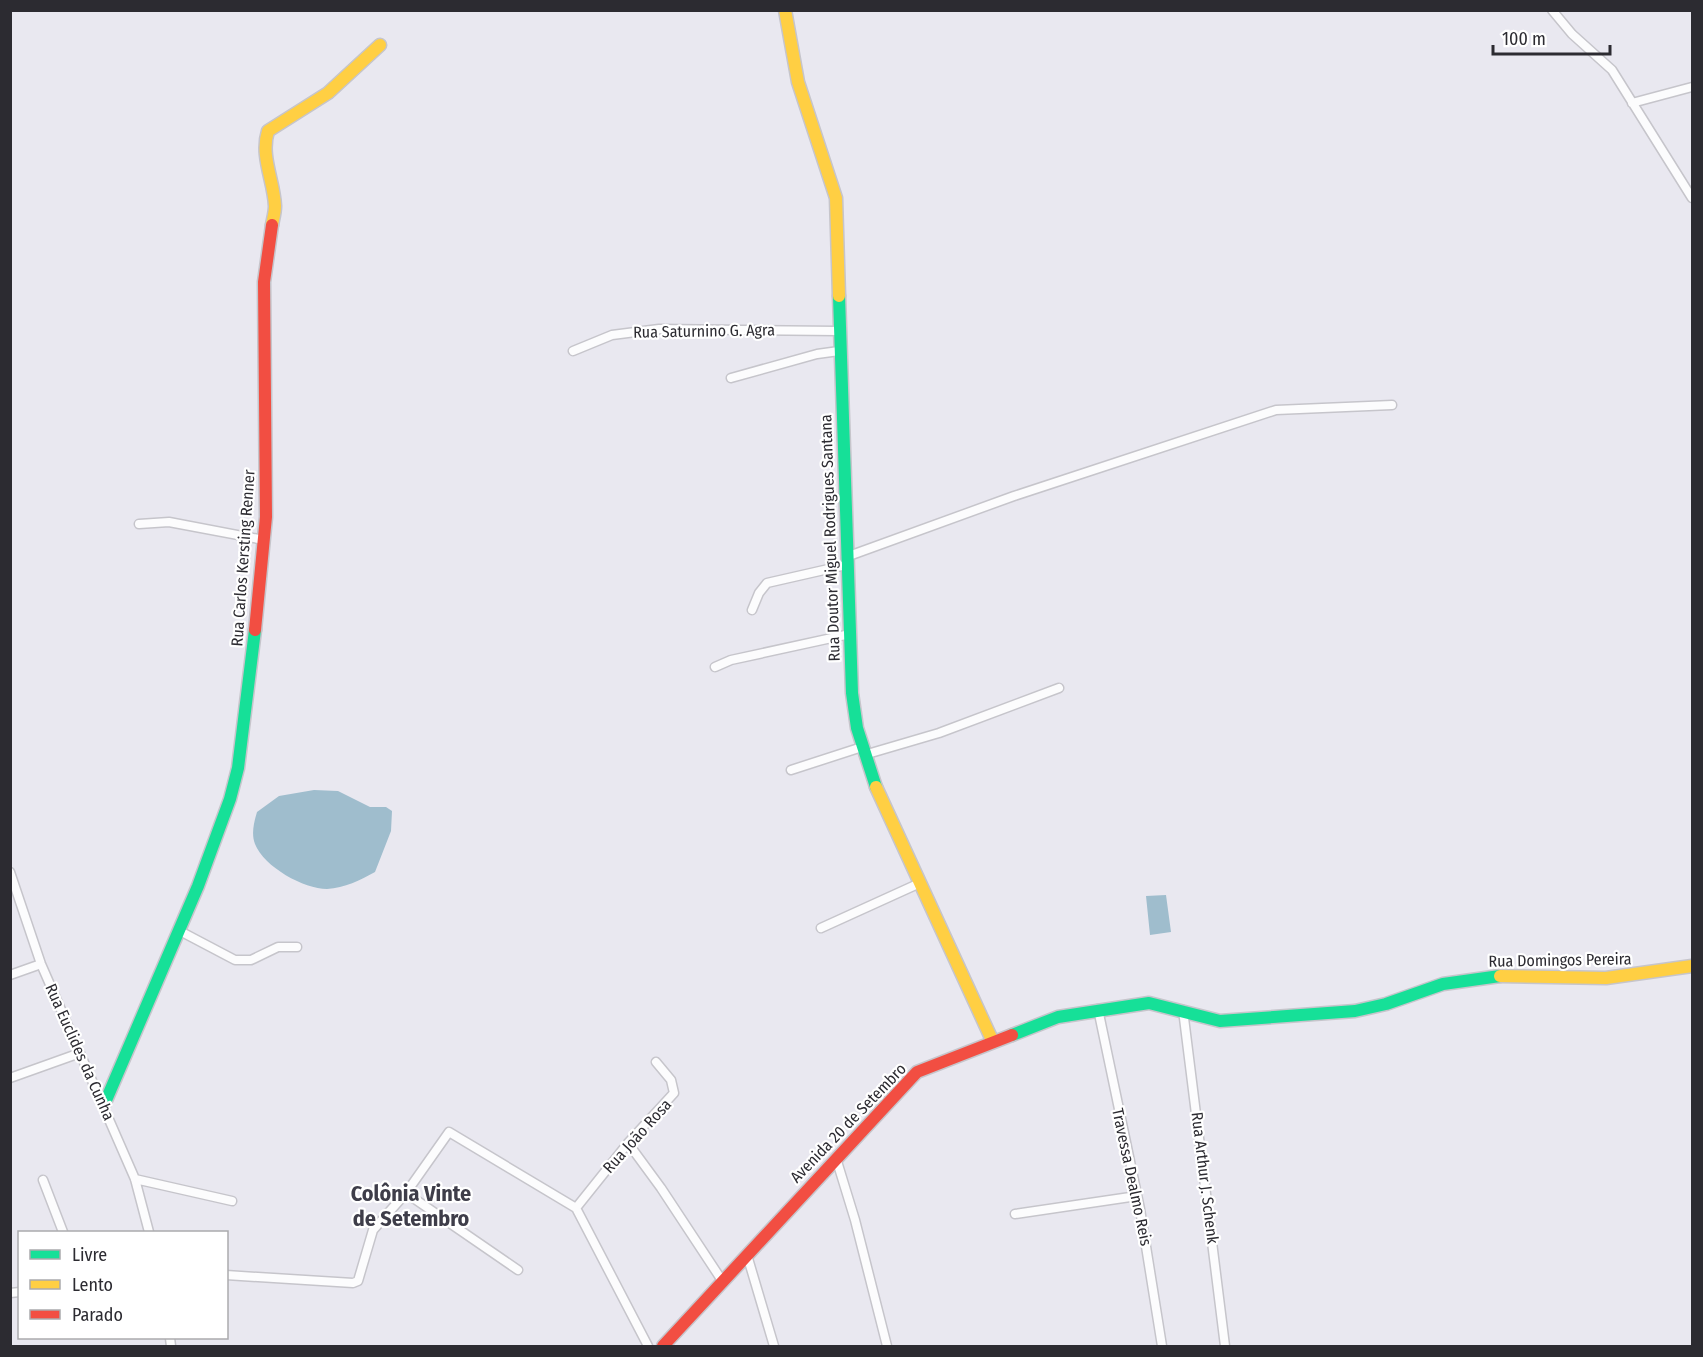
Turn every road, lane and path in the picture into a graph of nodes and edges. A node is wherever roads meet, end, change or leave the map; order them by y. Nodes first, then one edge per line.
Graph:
1 (785, 10) edge
2 (1552, 10) edge
3 (380, 45) dead end
4 (1692, 87) edge
5 (1632, 103) junction
6 (1692, 198) edge
7 (838, 330) junction
8 (573, 351) dead end
9 (839, 351) junction
10 (730, 378) dead end
11 (1392, 405) dead end
12 (139, 524) dead end
13 (264, 540) junction
14 (846, 561) junction
15 (752, 610) dead end
16 (850, 634) junction
17 (715, 667) dead end
18 (1059, 688) dead end
19 (863, 751) junction
20 (792, 770) dead end
21 (10, 872) edge
22 (920, 883) junction
23 (821, 928) dead end
24 (178, 930) junction
25 (297, 947) dead end
26 (41, 964) junction
27 (1692, 966) edge
28 (10, 975) edge
29 (1098, 1009) junction
30 (1183, 1010) junction
31 (993, 1042) junction
32 (80, 1053) junction
33 (656, 1062) dead end
34 (10, 1078) edge
35 (104, 1105) junction
36 (628, 1143) junction
37 (836, 1158) junction
38 (135, 1179) junction
39 (43, 1180) dead end
40 (406, 1193) junction
41 (1137, 1196) junction
42 (232, 1201) dead end
43 (576, 1208) junction
44 (1015, 1214) dead end
45 (62, 1231) edge
46 (148, 1231) edge
47 (747, 1255) junction
48 (518, 1270) dead end
49 (228, 1275) edge
50 (723, 1282) junction
51 (648, 1347) edge
52 (663, 1347) edge
53 (774, 1347) edge
54 (887, 1347) edge
55 (1162, 1347) edge
56 (1225, 1347) edge

1 - 7 street, Rua Doutor Miguel Rodrigues Santana
2 - 5 street
3 - 13 street, Rua Carlos Kersting Renner
4 - 5 street
5 - 6 street
7 - 8 street, Rua Saturnino G. Agra
7 - 9 street, Rua Doutor Miguel Rodrigues Santana
9 - 10 street
9 - 14 street, Rua Doutor Miguel Rodrigues Santana
11 - 14 street
12 - 13 street
13 - 24 street, Rua Carlos Kersting Renner
14 - 15 street
14 - 16 street, Rua Doutor Miguel Rodrigues Santana
16 - 17 street
16 - 19 street, Rua Doutor Miguel Rodrigues Santana
18 - 19 street
19 - 20 street
19 - 22 street, Rua Doutor Miguel Rodrigues Santana
21 - 26 street, Rua Euclides da Cunha
22 - 23 street
22 - 31 street, Rua Doutor Miguel Rodrigues Santana
24 - 25 street
24 - 35 street, Rua Carlos Kersting Renner
26 - 28 street
26 - 32 street, Rua Euclides da Cunha
27 - 30 street, Rua Domingos Pereira
29 - 30 street, Avenida 20 de Setembro
29 - 31 street, Avenida 20 de Setembro
29 - 41 street, Travessa Dealmo Reis
30 - 56 street, Rua Arthur J. Schenk
31 - 37 street, Avenida 20 de Setembro
32 - 34 street
32 - 35 street, Rua Euclides da Cunha
33 - 36 street, Rua João Rosa
35 - 38 street, Rua Euclides da Cunha
36 - 43 street, Rua João Rosa
36 - 50 street
37 - 47 street, Avenida 20 de Setembro
37 - 54 street
38 - 42 street
38 - 46 street, Rua Euclides da Cunha
39 - 45 street
40 - 43 street
40 - 48 street
40 - 49 street
41 - 44 street
41 - 55 street, Travessa Dealmo Reis
43 - 51 street
47 - 50 street, Avenida 20 de Setembro
47 - 53 street
50 - 52 street, Avenida 20 de Setembro

